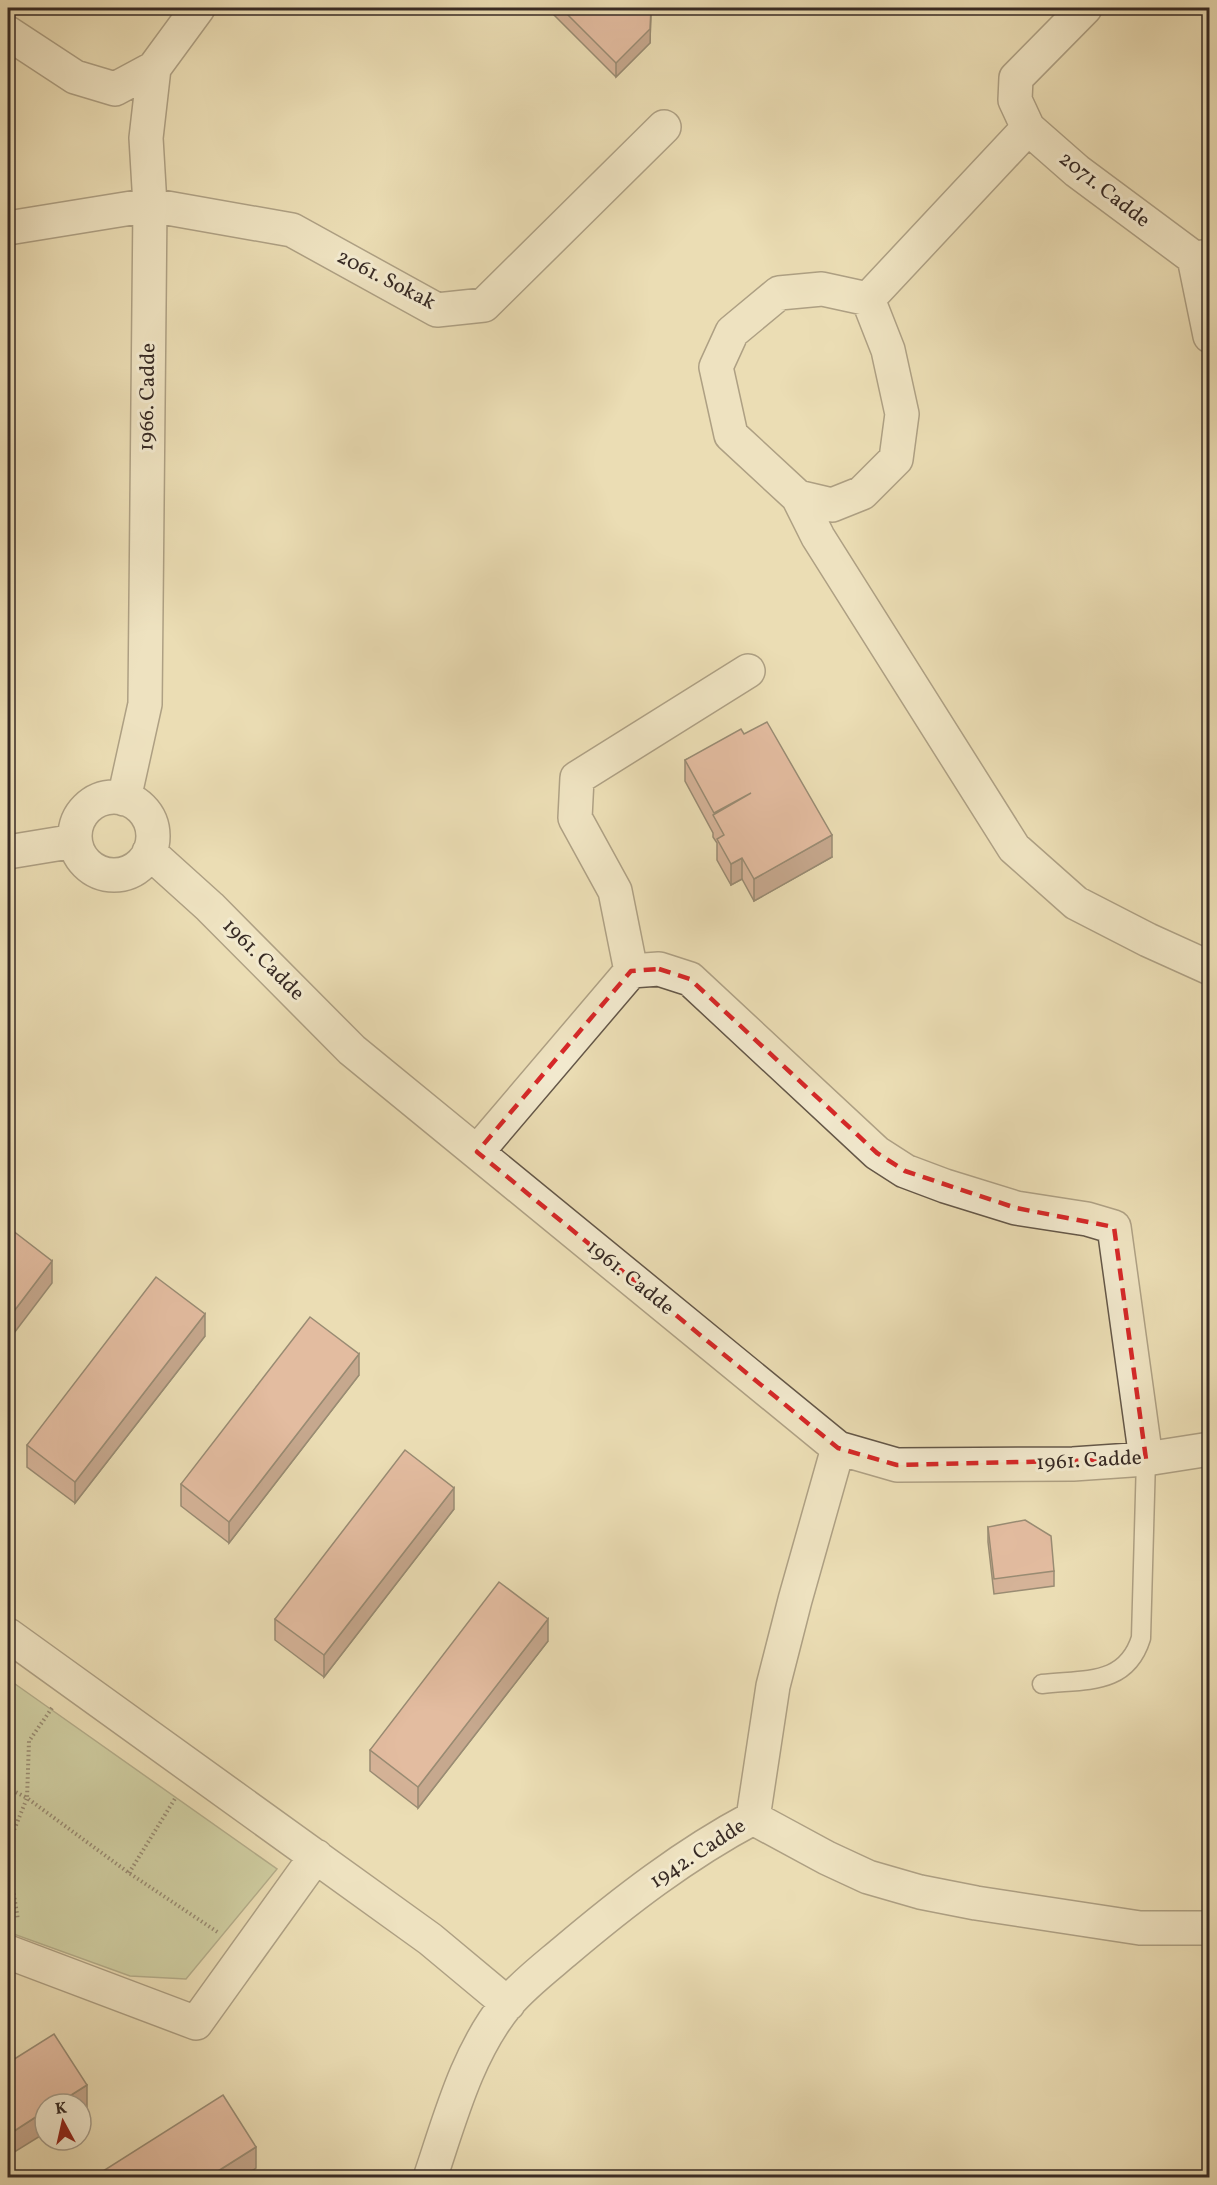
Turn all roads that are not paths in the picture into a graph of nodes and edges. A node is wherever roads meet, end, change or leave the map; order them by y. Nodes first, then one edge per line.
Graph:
1 (198, 8) edge
2 (1085, 8) edge
3 (8, 33) edge
4 (154, 68) junction
5 (1021, 114) junction
6 (664, 127) dead end
7 (150, 205) junction
8 (8, 228) edge
9 (1202, 257) edge
10 (868, 299) junction
11 (1209, 336) edge
12 (798, 497) junction
13 (748, 670) dead end
14 (124, 799) junction
15 (75, 841) junction
16 (8, 852) edge
17 (149, 852) junction
18 (1209, 968) edge
19 (632, 971) junction
20 (477, 1152) junction
21 (838, 1448) junction
22 (1209, 1449) edge
23 (1146, 1459) junction
24 (8, 1635) edge
25 (1042, 1684) dead end
26 (753, 1818) junction
27 (316, 1856) junction
28 (1209, 1928) edge
29 (16, 1956) edge
30 (508, 2004) junction
31 (430, 2178) edge

1 - 4 street, 1966. Cadde
2 - 5 street
3 - 4 street
4 - 7 street, 1966. Cadde
5 - 9 street, 2071. Cadde
5 - 10 street
6 - 7 street, 2061. Sokak
7 - 8 street, 2061. Sokak
7 - 14 street, 1966. Cadde
9 - 11 street
10 - 12 street
10 - 12 street
12 - 18 street
13 - 19 street
14 - 15 street
14 - 17 street
15 - 16 street
15 - 17 street
17 - 20 street, 1961. Cadde
19 - 20 street
19 - 23 street
20 - 21 street, 1961. Cadde
21 - 23 street, 1961. Cadde
21 - 26 street
22 - 23 street, 1961. Cadde
23 - 25 lane
24 - 27 street
26 - 28 street, 1942. Cadde
26 - 30 street, 1942. Cadde
27 - 29 street
27 - 30 street
30 - 31 street, 1942. Cadde

